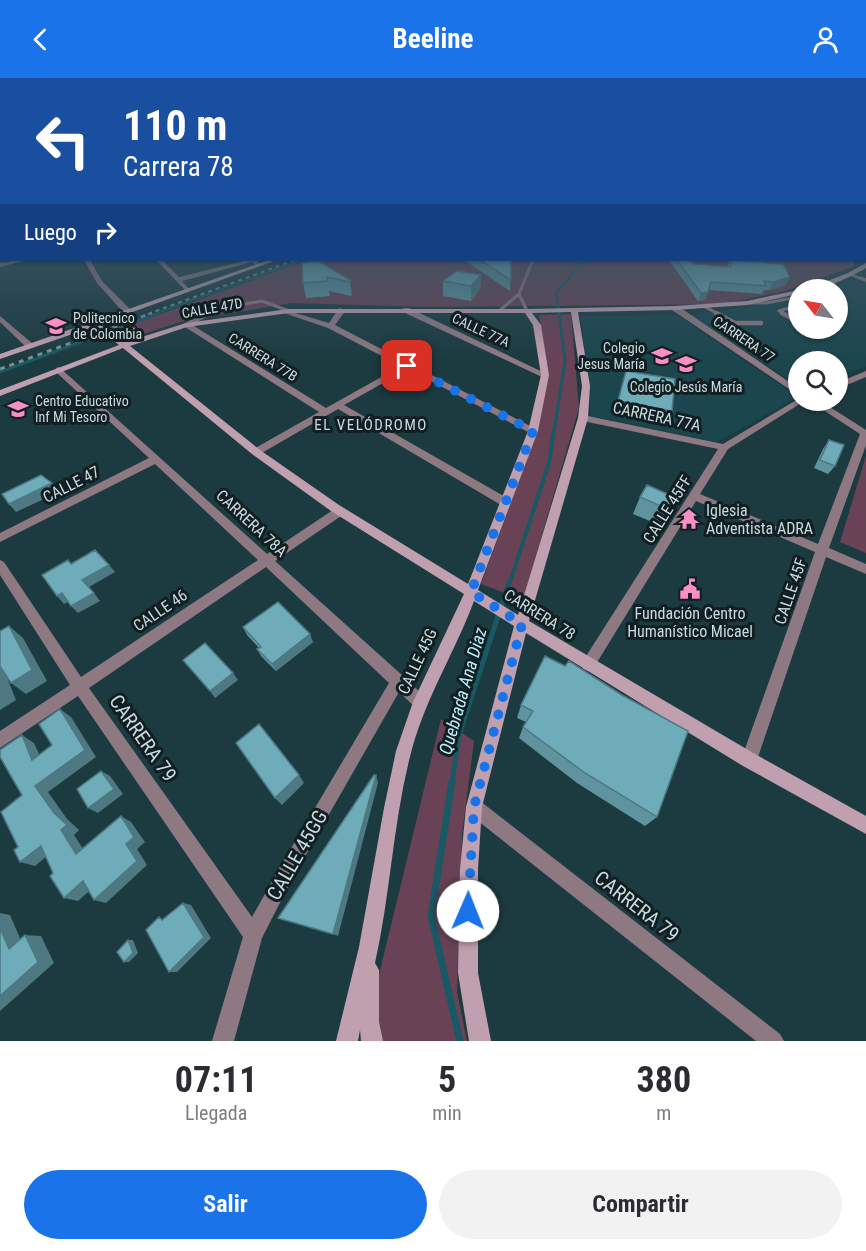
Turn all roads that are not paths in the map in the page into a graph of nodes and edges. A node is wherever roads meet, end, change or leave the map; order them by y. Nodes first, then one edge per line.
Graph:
1 (91, 268) edge
2 (166, 268) edge
3 (229, 268) edge
4 (241, 268) edge
5 (530, 268) edge
6 (858, 268) edge
7 (850, 274) junction
8 (838, 279) edge
9 (177, 280) junction
10 (866, 280) edge
11 (187, 290) junction
12 (519, 294) junction
13 (788, 296) edge
14 (783, 298) junction
15 (788, 298) edge
16 (788, 301) edge
17 (703, 306) junction
18 (675, 308) junction
19 (788, 308) edge
20 (342, 310) junction
21 (406, 310) junction
22 (499, 310) junction
23 (570, 310) junction
24 (127, 311) junction
25 (286, 311) junction
26 (534, 313) junction
27 (788, 316) edge
28 (0, 318) edge
29 (96, 322) junction
30 (761, 323) dead end
31 (186, 326) junction
32 (331, 326) junction
33 (121, 342) junction
34 (30, 346) junction
35 (0, 357) edge
36 (407, 366) junction
37 (59, 370) junction
38 (866, 374) edge
39 (545, 375) junction
40 (848, 381) edge
41 (788, 385) edge
42 (0, 393) edge
43 (337, 405) junction
44 (788, 408) edge
45 (829, 411) edge
46 (325, 412) junction
47 (583, 418) junction
48 (533, 431) junction
49 (865, 434) edge
50 (724, 447) junction
51 (256, 452) junction
52 (156, 459) junction
53 (695, 496) junction
54 (505, 502) junction
55 (340, 511) junction
56 (0, 538) edge
57 (822, 550) junction
58 (266, 561) junction
59 (0, 565) edge
60 (866, 569) edge
61 (480, 600) junction
62 (464, 610) junction
63 (507, 618) junction
64 (522, 624) junction
65 (517, 640) junction
66 (588, 665) junction
67 (398, 681) junction
68 (79, 686) junction
69 (420, 702) junction
70 (0, 740) edge
71 (749, 760) junction
72 (474, 807) junction
73 (866, 825) edge
74 (253, 935) junction
75 (369, 947) junction
76 (223, 1041) edge
77 (347, 1041) edge
78 (372, 1041) edge
79 (480, 1041) edge
80 (773, 1041) edge

1 - 24 street
2 - 9 street
3 - 9 street
4 - 11 street
5 - 12 lane
6 - 7 street
7 - 8 street
7 - 10 street
9 - 11 street
11 - 24 street
12 - 22 lane
12 - 26 lane
13 - 14 street, CALLE 47D
14 - 15 lane
14 - 16 lane
14 - 17 street, CALLE 47D
17 - 18 street, CALLE 47D
17 - 30 lane
18 - 23 street, CALLE 47D
18 - 41 street, CARRERA 77
19 - 27 lane
20 - 21 street, CALLE 47D
20 - 25 street, CALLE 47D
20 - 32 street
21 - 22 street, CALLE 47D
21 - 39 street, CALLE 77A
22 - 26 street, CALLE 47D
23 - 26 street, CALLE 47D
23 - 47 street
24 - 29 street
25 - 31 street, CALLE 47D
25 - 31 lane
25 - 32 street
26 - 39 street, CALLE 45G
28 - 34 street
29 - 33 street
29 - 34 street
31 - 33 street, CALLE 47D
31 - 46 street, CARRERA 77B
32 - 36 street
33 - 37 street, CALLE 47D
33 - 51 street
34 - 35 street
36 - 43 street
36 - 48 street
37 - 42 street, CALLE 47D
37 - 52 street, CARRERA 78A
38 - 40 street
39 - 48 street, CALLE 45G
43 - 46 street
43 - 54 street
44 - 50 street, CALLE 45FF
45 - 49 street
46 - 51 street
47 - 50 street, CARRERA 77A
47 - 64 street
48 - 54 street, CALLE 45G
49 - 57 street, CALLE 45F
50 - 53 street, CALLE 45FF
51 - 55 street
52 - 56 street, CALLE 47
52 - 58 street, CARRERA 78A
53 - 57 street
53 - 66 street, CALLE 45FF
54 - 61 street, CALLE 45G
55 - 58 street, CALLE 46
55 - 61 street
57 - 60 street
57 - 71 street, CALLE 45F
58 - 67 street, CARRERA 78A
58 - 68 street, CALLE 46
59 - 68 street, CARRERA 79
61 - 62 street, CALLE 45G
61 - 62 street
61 - 63 street, CARRERA 78
62 - 69 street, CALLE 45G
63 - 64 street, CARRERA 78
63 - 65 street
64 - 65 street
64 - 66 street, CARRERA 78
65 - 72 street
66 - 71 street, CARRERA 78
67 - 69 street, CARRERA 78A
67 - 74 street, CALLE 45GG
68 - 70 street, CALLE 46
68 - 74 street, CARRERA 79
69 - 75 street, CALLE 45G
71 - 73 street, CARRERA 78
72 - 79 street
72 - 80 street, CARRERA 79
74 - 76 street, CALLE 45GG
75 - 77 street, CALLE 45G
75 - 78 street

